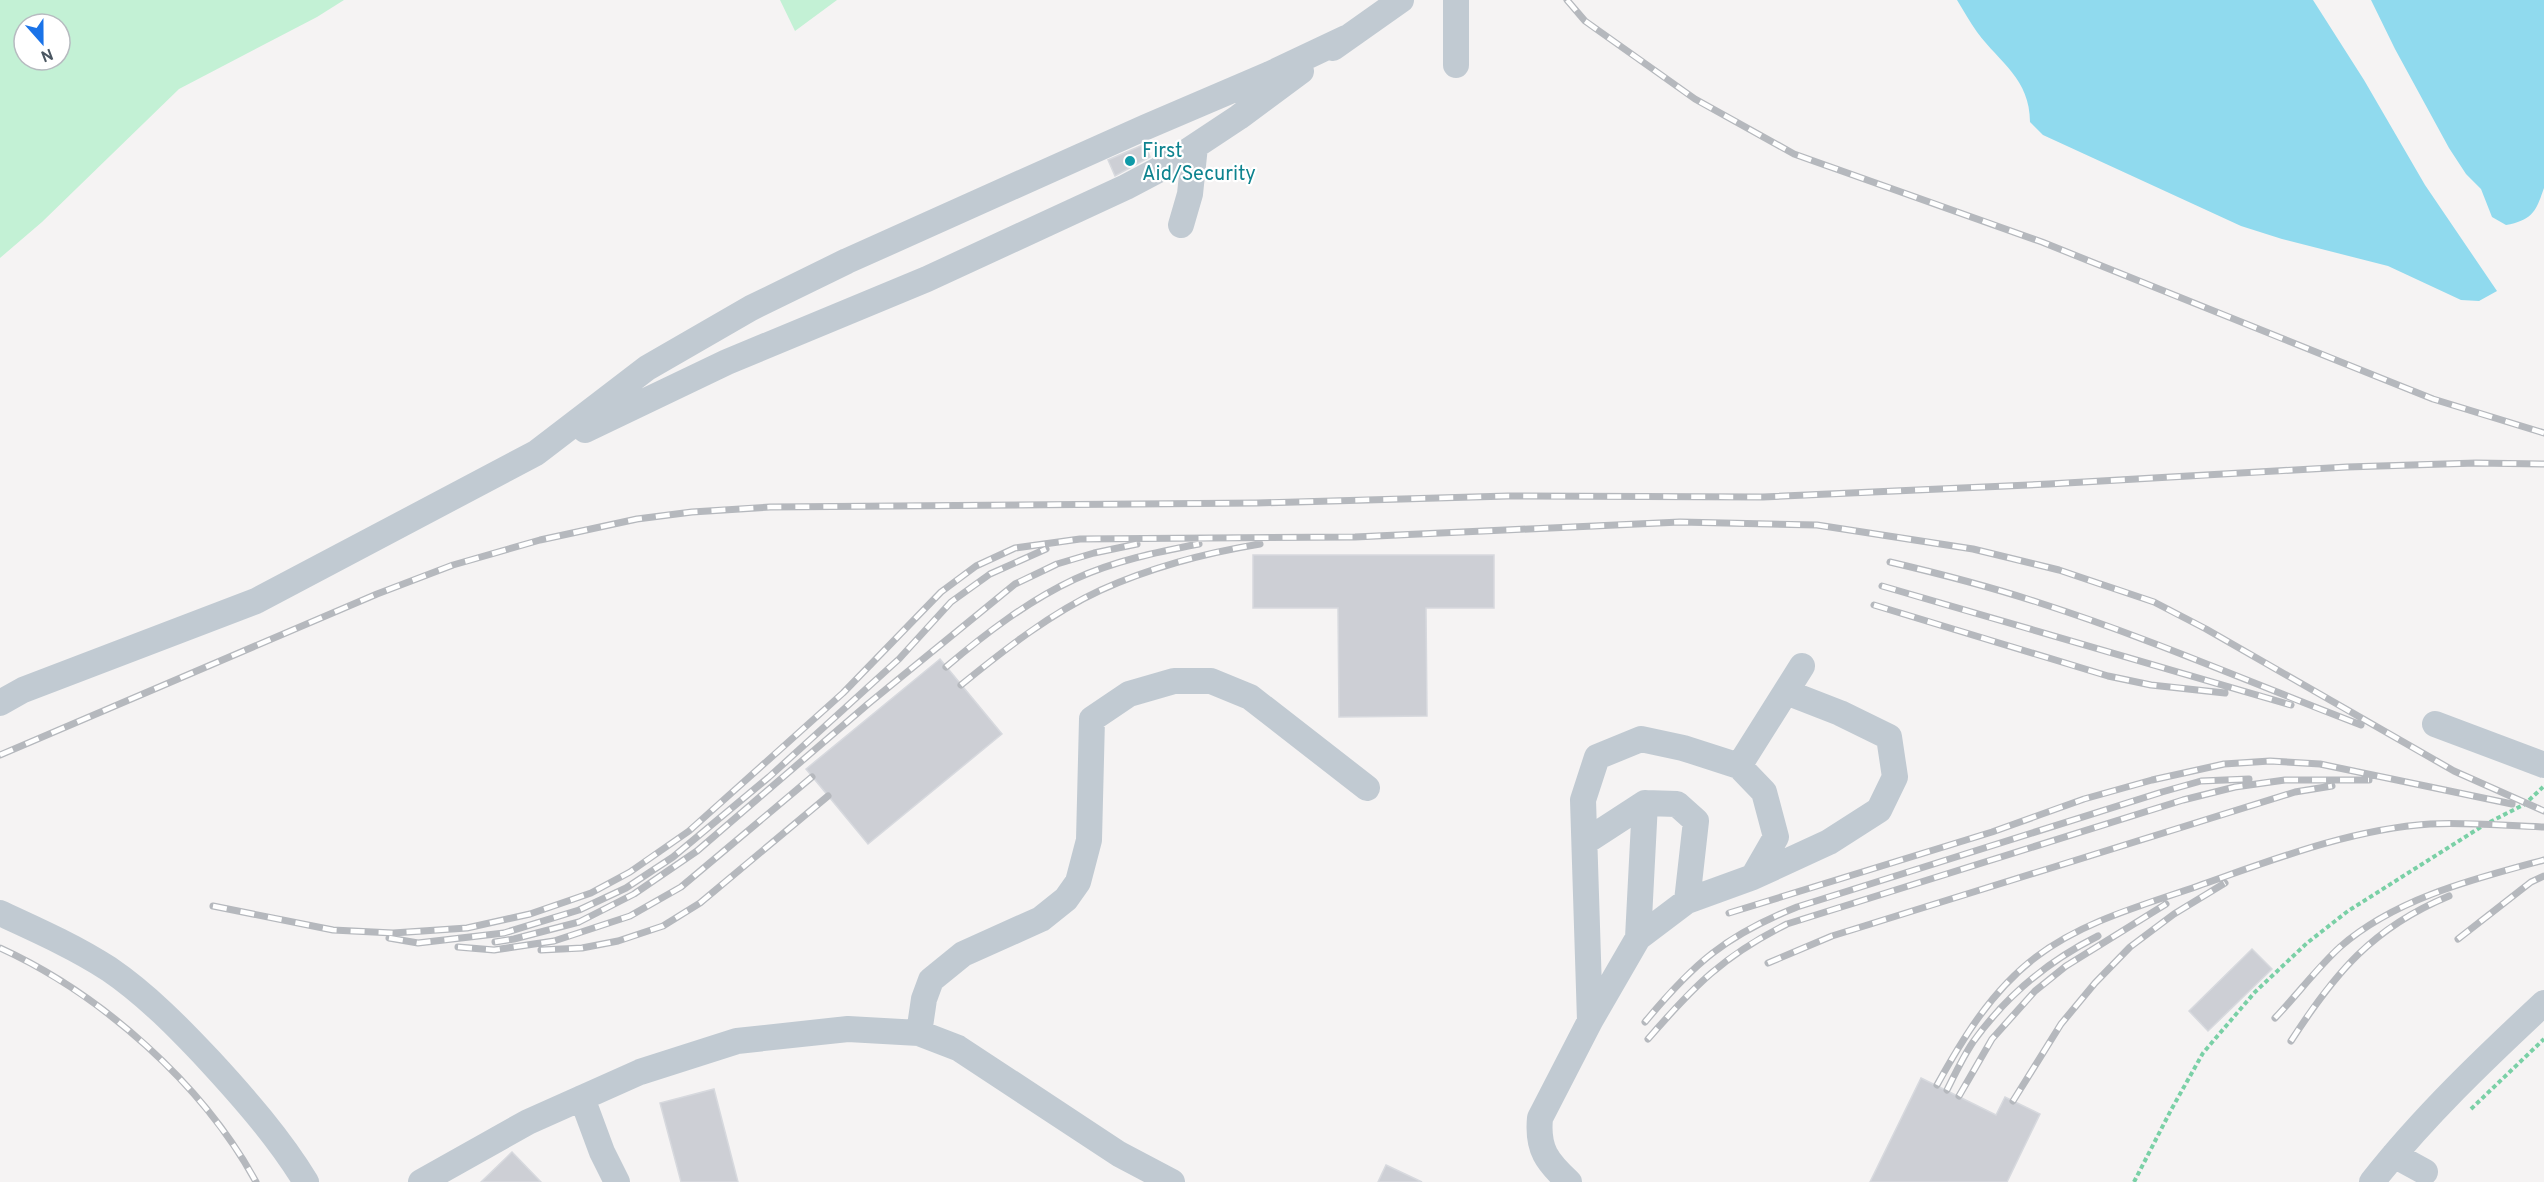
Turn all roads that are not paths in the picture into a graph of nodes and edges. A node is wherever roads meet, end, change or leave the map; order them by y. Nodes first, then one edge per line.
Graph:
1 (1401, 0) edge
2 (1456, 0) edge
3 (1346, 38) junction
4 (1456, 65) dead end
5 (1195, 146) junction
6 (1181, 225) dead end
7 (535, 454) junction
8 (1802, 666) dead end
9 (1786, 692) junction
10 (0, 703) edge
11 (2435, 724) dead end
12 (2544, 765) edge
13 (1739, 766) junction
14 (1367, 788) dead end
15 (1645, 803) junction
16 (1584, 842) junction
17 (1753, 877) junction
18 (1687, 901) junction
19 (0, 912) edge
20 (1638, 938) junction
21 (2544, 1003) edge
22 (1590, 1021) junction
23 (919, 1034) junction
24 (582, 1098) junction
25 (2394, 1155) junction
26 (2425, 1172) dead end
27 (306, 1182) edge
28 (421, 1182) edge
29 (618, 1182) edge
30 (1172, 1182) edge
31 (1569, 1182) edge
32 (2372, 1182) edge

1 - 3 street
2 - 4 street
3 - 5 street
3 - 7 street
5 - 6 street
5 - 7 street
7 - 10 street
8 - 9 street
9 - 13 street
9 - 17 street
11 - 12 street
13 - 16 street
13 - 17 street
14 - 23 street
15 - 16 street
15 - 18 street
15 - 20 street
16 - 22 street
17 - 18 street
18 - 20 street
19 - 27 street
20 - 22 street
21 - 25 street
22 - 31 street
23 - 24 street
23 - 30 street
24 - 28 street
24 - 29 street
25 - 26 street
25 - 32 street

